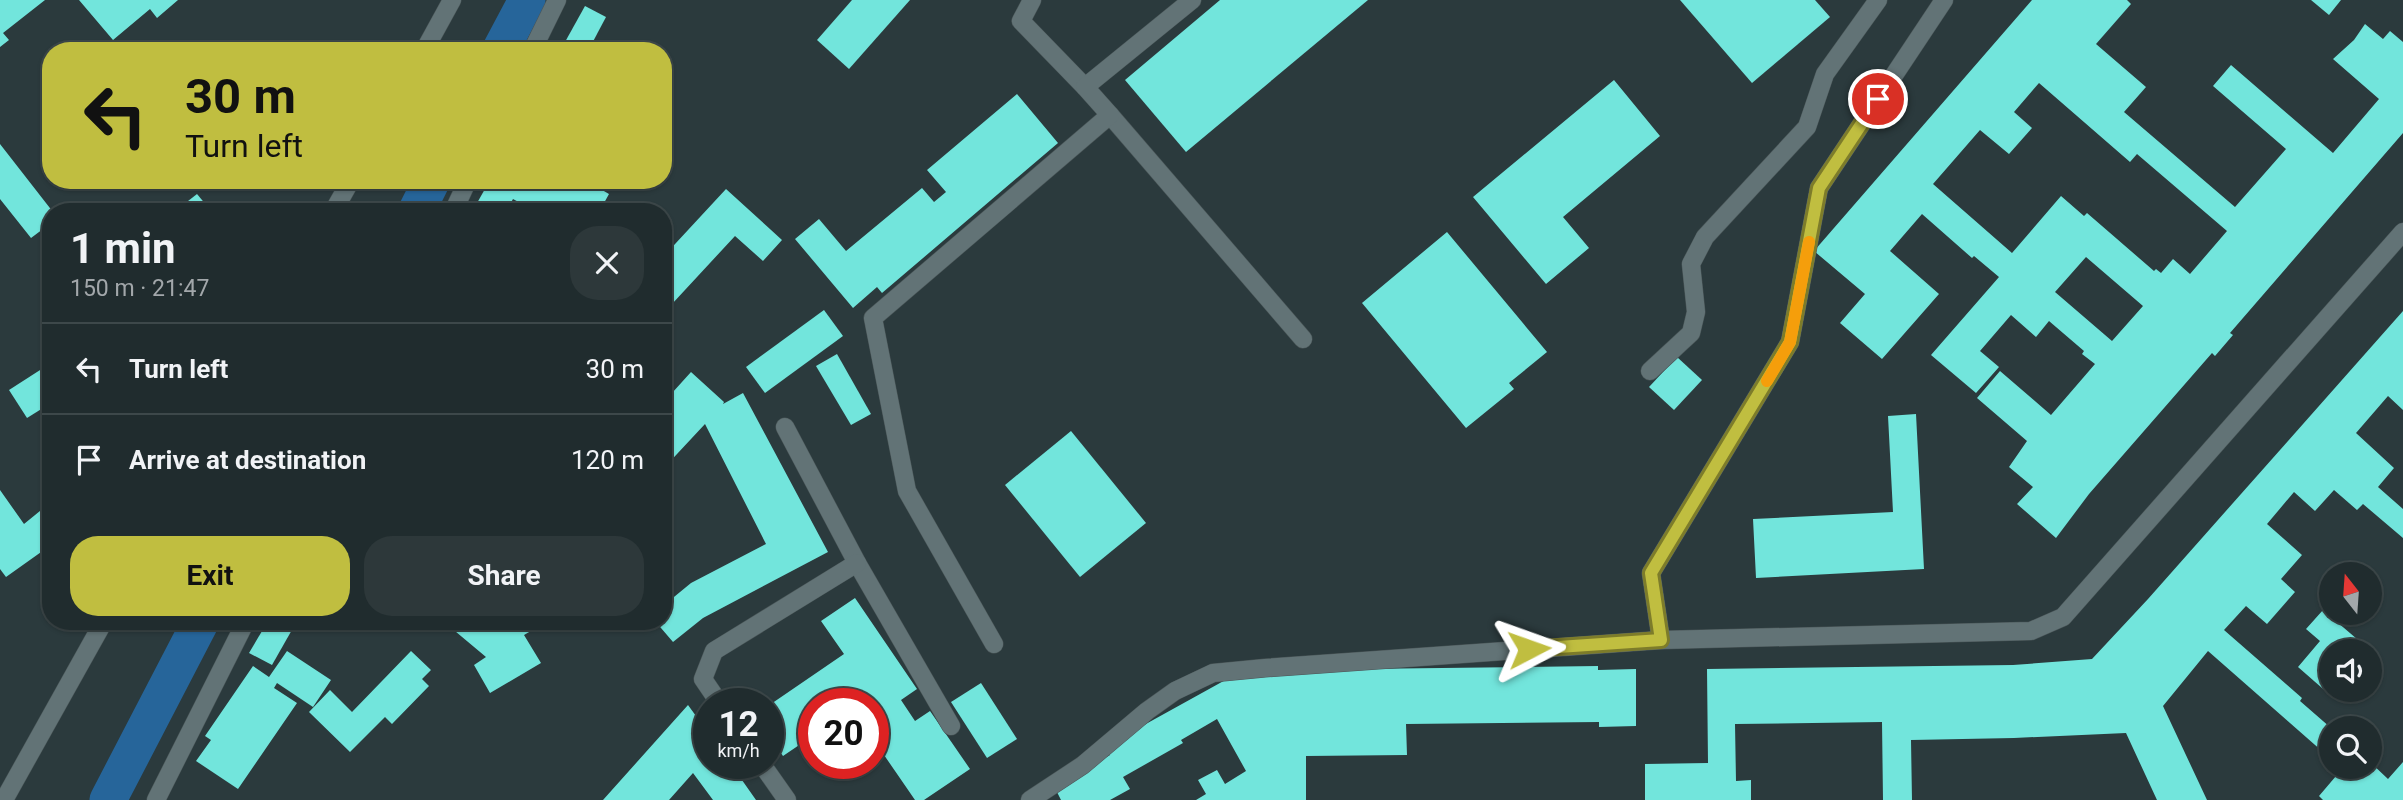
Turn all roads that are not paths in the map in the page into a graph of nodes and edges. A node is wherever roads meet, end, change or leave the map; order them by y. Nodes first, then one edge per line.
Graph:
1 (452, 0) edge
2 (557, 0) edge
3 (1032, 0) edge
4 (1192, 0) edge
5 (1878, 0) edge
6 (1944, 0) edge
7 (429, 42) edge
8 (536, 42) edge
9 (1085, 87) junction
10 (1110, 115) junction
11 (2403, 232) edge
12 (1303, 339) dead end
13 (1650, 371) dead end
14 (785, 428) dead end
15 (857, 562) junction
16 (99, 630) edge
17 (241, 630) edge
18 (1661, 640) junction
19 (994, 645) dead end
20 (709, 688) edge
21 (951, 726) dead end
22 (772, 779) edge
23 (4, 800) edge
24 (156, 800) edge
25 (787, 800) edge
26 (1030, 800) edge

1 - 7 street
2 - 8 street
3 - 9 street
4 - 9 street
5 - 13 street
6 - 18 street
9 - 10 street
10 - 12 street
10 - 19 street
11 - 18 street
14 - 15 street
15 - 20 street
15 - 21 street
16 - 23 street
17 - 24 street
18 - 26 street
22 - 25 street

